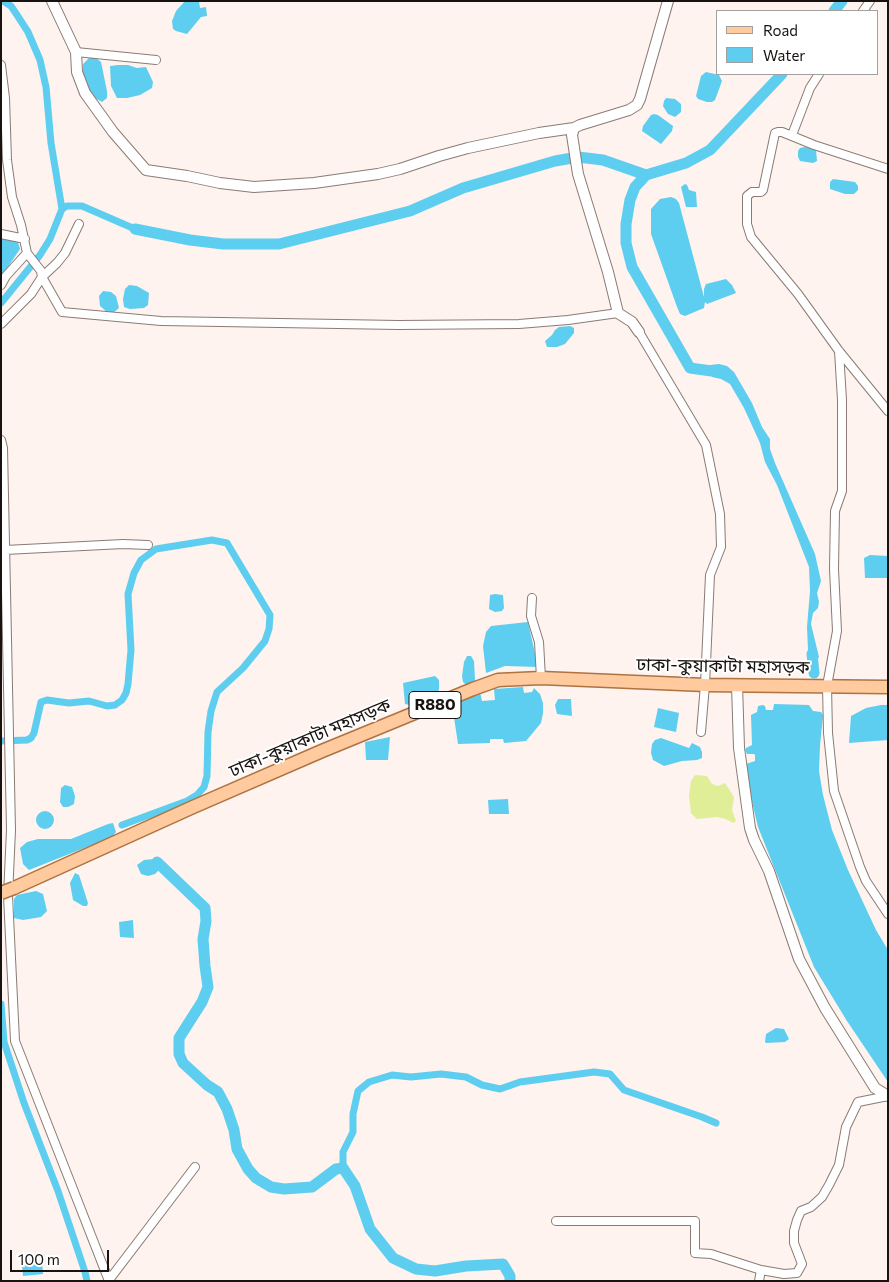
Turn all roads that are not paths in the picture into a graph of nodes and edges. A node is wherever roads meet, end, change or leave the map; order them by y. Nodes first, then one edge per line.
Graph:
1 (52, 1) edge
2 (668, 1) edge
3 (76, 52) junction
4 (156, 60) dead end
5 (1, 65) edge
6 (818, 75) edge
7 (574, 128) junction
8 (792, 135) junction
9 (888, 169) edge
10 (79, 224) dead end
11 (1, 234) edge
12 (25, 239) junction
13 (27, 253) junction
14 (42, 274) junction
15 (1, 285) edge
16 (618, 313) junction
17 (1, 324) edge
18 (639, 332) joint
19 (840, 351) junction
20 (888, 411) edge
21 (1, 440) edge
22 (148, 545) dead end
23 (4, 550) junction
24 (532, 598) dead end
25 (541, 678) junction
26 (705, 685) junction
27 (737, 686) junction
28 (827, 686) junction
29 (888, 687) edge
30 (701, 732) dead end
31 (1, 893) edge
32 (888, 914) edge
33 (888, 1096) edge
34 (196, 1167) dead end
35 (556, 1221) dead end
36 (761, 1270) junction
37 (109, 1280) edge
38 (759, 1281) edge

1 - 3 street
2 - 7 street
3 - 4 street
3 - 7 street
5 - 12 street
6 - 8 street
7 - 16 street
8 - 9 street
8 - 19 street
10 - 14 street
11 - 12 street
12 - 13 street
13 - 14 street
13 - 15 street
14 - 16 street
14 - 17 street
16 - 18 street
18 - 26 street
19 - 20 street
19 - 28 street
21 - 23 street
22 - 23 street
23 - 37 street
24 - 25 street
25 - 26 main road, ঢাকা-কুয়াকাটা মহাসড়ক / R880
25 - 31 main road, ঢাকা-কুয়াকাটা মহাসড়ক / R880, bridge
26 - 27 main road, ঢাকা-কুয়াকাটা মহাসড়ক / R880
26 - 30 street
27 - 28 main road, ঢাকা-কুয়াকাটা মহাসড়ক / R880
27 - 33 street
28 - 29 main road, ঢাকা-কুয়াকাটা মহাসড়ক / R880
28 - 32 street
33 - 36 street
34 - 37 street
35 - 36 street
36 - 38 street

